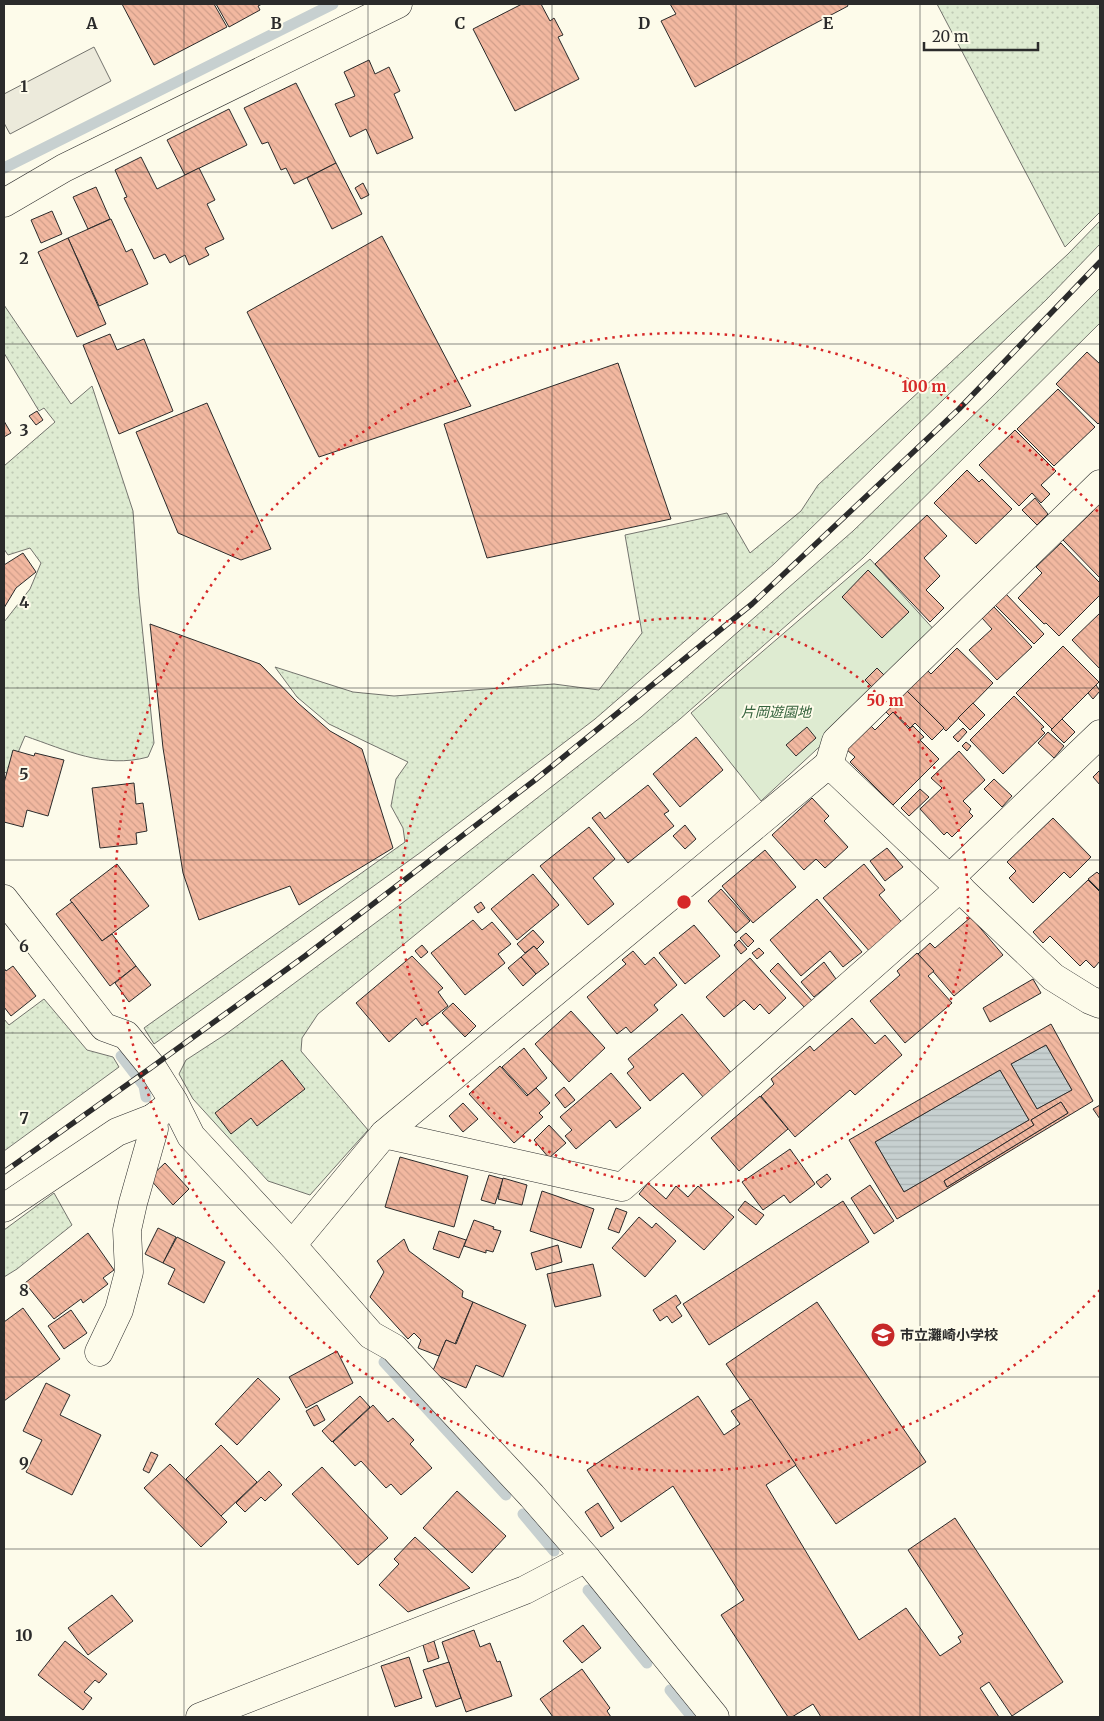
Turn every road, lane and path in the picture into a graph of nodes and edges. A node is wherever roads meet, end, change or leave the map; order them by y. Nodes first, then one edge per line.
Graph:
1 (398, 4) edge
2 (366, 11) edge
3 (4, 203) edge
4 (1100, 484) edge
5 (1100, 734) edge
6 (829, 764) junction
7 (955, 883) junction
8 (4, 899) edge
9 (1097, 998) edge
10 (164, 1110) junction
11 (384, 1134) junction
12 (4, 1208) edge
13 (292, 1245) junction
14 (100, 1352) dead end
15 (586, 1558) junction
16 (216, 1714) edge
17 (715, 1717) edge

1 - 2 street
2 - 3 street
4 - 6 street
5 - 7 street
6 - 7 street
6 - 11 street
7 - 9 street
7 - 11 street
8 - 10 street
10 - 12 street
10 - 13 street
10 - 14 street
11 - 13 street
13 - 15 street
15 - 16 street
15 - 17 street

